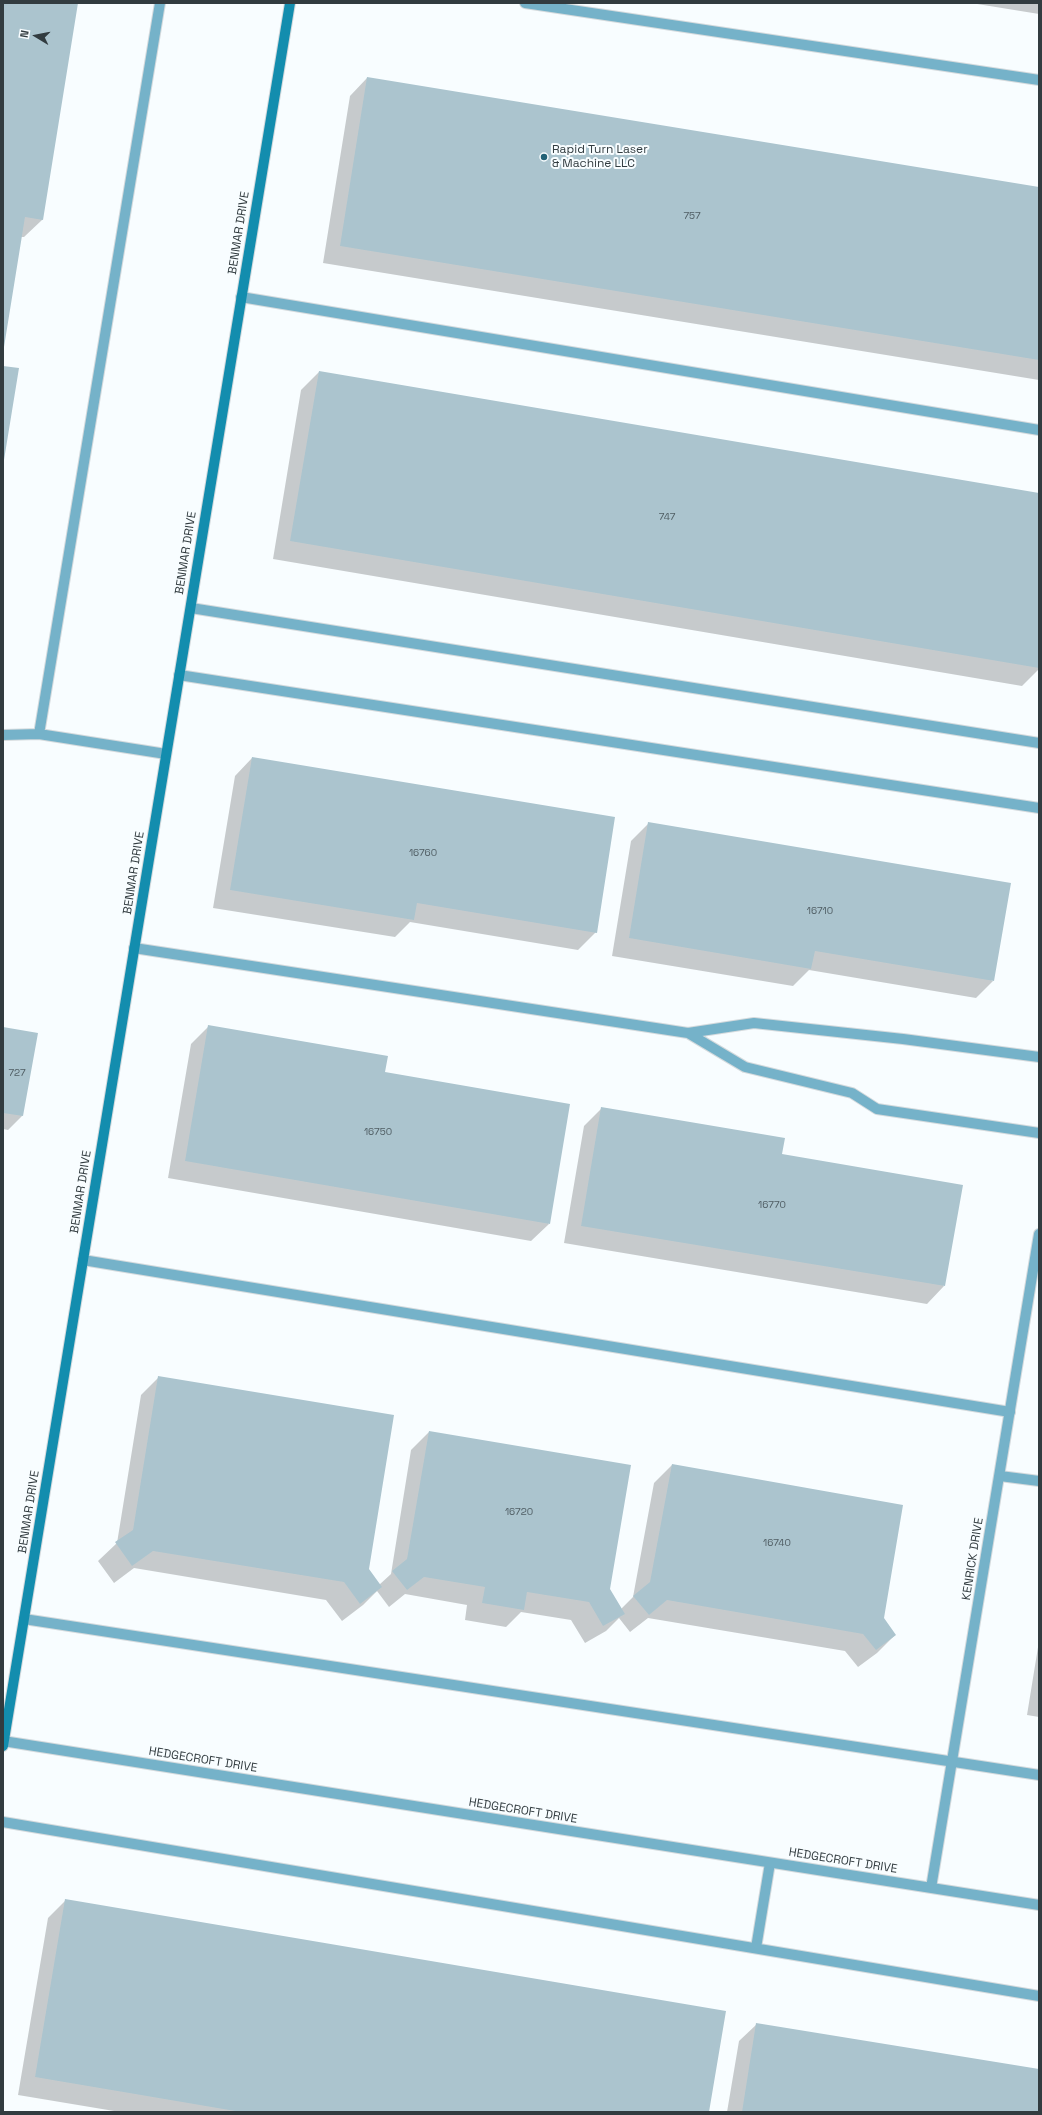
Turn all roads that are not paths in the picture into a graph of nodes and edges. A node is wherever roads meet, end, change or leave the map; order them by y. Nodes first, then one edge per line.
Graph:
1 (160, 3) edge
2 (290, 3) edge
3 (525, 3) edge
4 (1039, 80) edge
5 (241, 298) junction
6 (1039, 430) edge
7 (191, 608) junction
8 (180, 675) junction
9 (39, 734) junction
10 (3, 735) edge
11 (1039, 743) edge
12 (166, 754) junction
13 (1039, 808) edge
14 (134, 948) junction
15 (688, 1034) junction
16 (1039, 1057) edge
17 (1039, 1133) edge
18 (1039, 1234) edge
19 (83, 1260) junction
20 (1010, 1412) junction
21 (1000, 1476) junction
22 (1039, 1481) edge
23 (24, 1619) junction
24 (3, 1743) edge
25 (953, 1762) junction
26 (1039, 1775) edge
27 (3, 1822) edge
28 (770, 1863) junction
29 (931, 1888) junction
30 (1039, 1905) edge
31 (756, 1948) junction
32 (1039, 1996) edge

1 - 9 street
2 - 5 street, BENMAR DRIVE
3 - 4 street
5 - 6 street
5 - 7 street, BENMAR DRIVE
7 - 8 street, BENMAR DRIVE
7 - 11 street
8 - 12 street, BENMAR DRIVE
8 - 13 street
9 - 10 street
9 - 12 street
12 - 14 street, BENMAR DRIVE
14 - 15 street
14 - 19 street, BENMAR DRIVE
15 - 16 street
15 - 17 street
18 - 20 street, KENRICK DRIVE
19 - 20 street
19 - 23 street, BENMAR DRIVE
20 - 21 street, KENRICK DRIVE
21 - 22 street
21 - 25 street, KENRICK DRIVE
23 - 24 street, BENMAR DRIVE
23 - 25 street
24 - 28 street, HEDGECROFT DRIVE
25 - 26 street
25 - 29 street, KENRICK DRIVE
27 - 31 street
28 - 29 street, HEDGECROFT DRIVE
28 - 31 street
29 - 30 street, HEDGECROFT DRIVE
31 - 32 street

